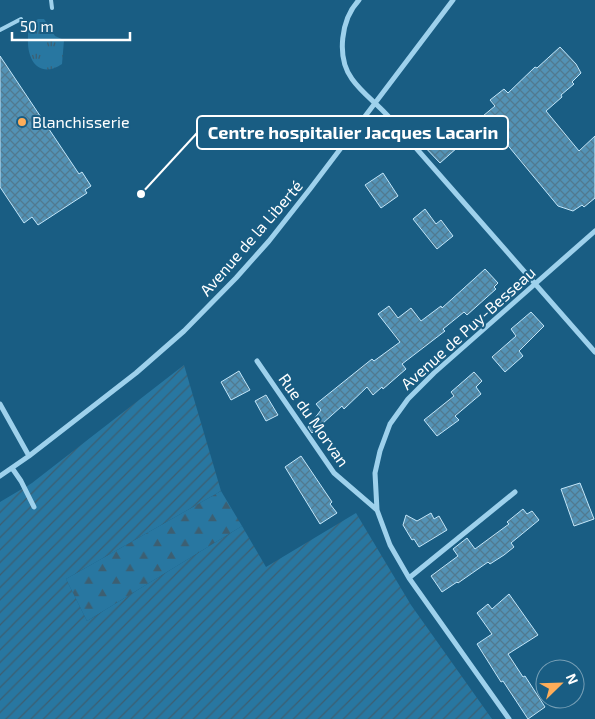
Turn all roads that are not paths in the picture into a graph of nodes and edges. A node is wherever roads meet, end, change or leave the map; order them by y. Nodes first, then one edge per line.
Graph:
1 (51, 0) edge
2 (453, 0) edge
3 (357, 1) edge
4 (52, 8) dead end
5 (21, 19) dead end
6 (0, 30) edge
7 (375, 102) junction
8 (595, 231) edge
9 (534, 284) junction
10 (595, 352) edge
11 (257, 360) dead end
12 (0, 404) edge
13 (29, 456) junction
14 (12, 468) junction
15 (0, 476) edge
16 (515, 492) dead end
17 (34, 506) dead end
18 (377, 510) junction
19 (409, 578) junction
20 (508, 719) edge

1 - 4 lane
2 - 7 street, Avenue de la Liberté
3 - 7 street
5 - 6 lane
7 - 9 street
7 - 13 street, Avenue de la Liberté
8 - 9 street, Avenue de Puy-Besseau
9 - 10 street
9 - 18 street, Avenue de Puy-Besseau
11 - 18 street, Rue du Morvan
12 - 13 street
13 - 14 street, Avenue de la Liberté
14 - 15 street, Avenue de la Liberté
14 - 17 street
16 - 19 street
18 - 19 street, Avenue de Puy-Besseau
19 - 20 street, Avenue de Puy-Besseau

